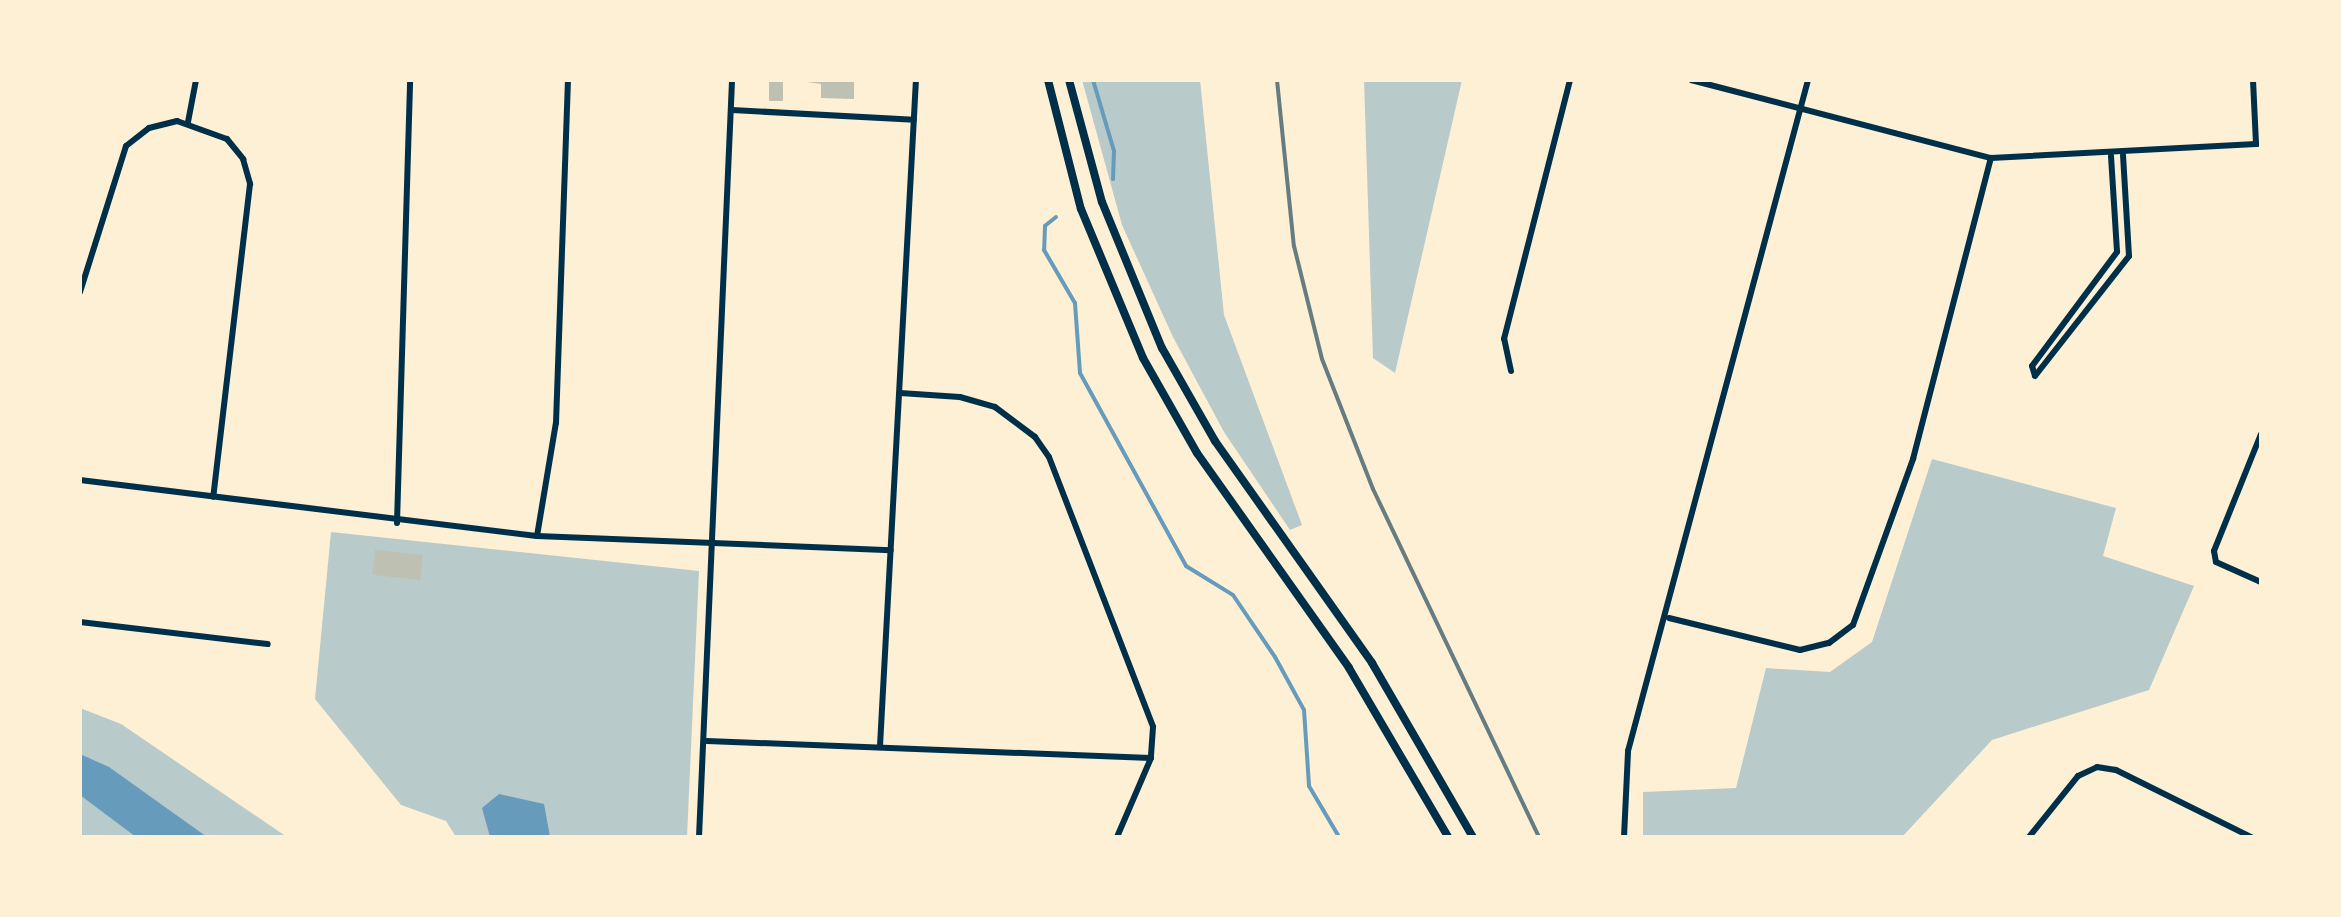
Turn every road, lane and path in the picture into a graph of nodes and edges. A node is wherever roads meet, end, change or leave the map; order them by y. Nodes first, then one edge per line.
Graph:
1 (196, 80) edge
2 (410, 80) edge
3 (568, 80) edge
4 (732, 80) edge
5 (916, 80) edge
6 (1048, 80) edge
7 (1069, 80) edge
8 (1570, 80) edge
9 (1692, 80) edge
10 (1808, 80) edge
11 (2252, 80) edge
12 (732, 110) junction
13 (1800, 110) junction
14 (914, 120) junction
15 (188, 122) junction
16 (2259, 144) edge
17 (2124, 155) junction
18 (2110, 156) junction
19 (1991, 158) junction
20 (2116, 252) junction
21 (2129, 256) junction
22 (80, 292) edge
23 (1511, 372) dead end
24 (900, 392) junction
25 (2261, 434) edge
26 (80, 480) edge
27 (213, 496) junction
28 (397, 523) junction
29 (537, 536) junction
30 (714, 547) junction
31 (891, 550) junction
32 (2261, 582) edge
33 (1669, 618) junction
34 (80, 622) edge
35 (268, 644) dead end
36 (707, 741) junction
37 (880, 746) junction
38 (1151, 758) junction
39 (699, 837) edge
40 (1117, 837) edge
41 (1448, 837) edge
42 (1473, 837) edge
43 (1624, 837) edge
44 (2029, 837) edge
45 (2251, 837) edge

1 - 15 street
2 - 28 street
3 - 29 street
4 - 12 street
5 - 14 street
6 - 41 street
7 - 42 street
8 - 23 street
9 - 13 street
10 - 13 street
11 - 16 street
12 - 14 street
12 - 30 street
13 - 19 street
13 - 33 street
14 - 24 street
15 - 22 street
15 - 27 street
16 - 17 street
17 - 18 street
17 - 21 street
18 - 19 street
18 - 20 street
19 - 33 street
20 - 21 street
20 - 21 street
24 - 31 street
24 - 38 street
25 - 32 street
26 - 27 street
27 - 28 street
28 - 29 street
29 - 30 street
30 - 31 street
30 - 36 street
31 - 37 street
33 - 43 street
34 - 35 street
36 - 37 street
36 - 39 street
37 - 38 street
38 - 40 street
44 - 45 street

